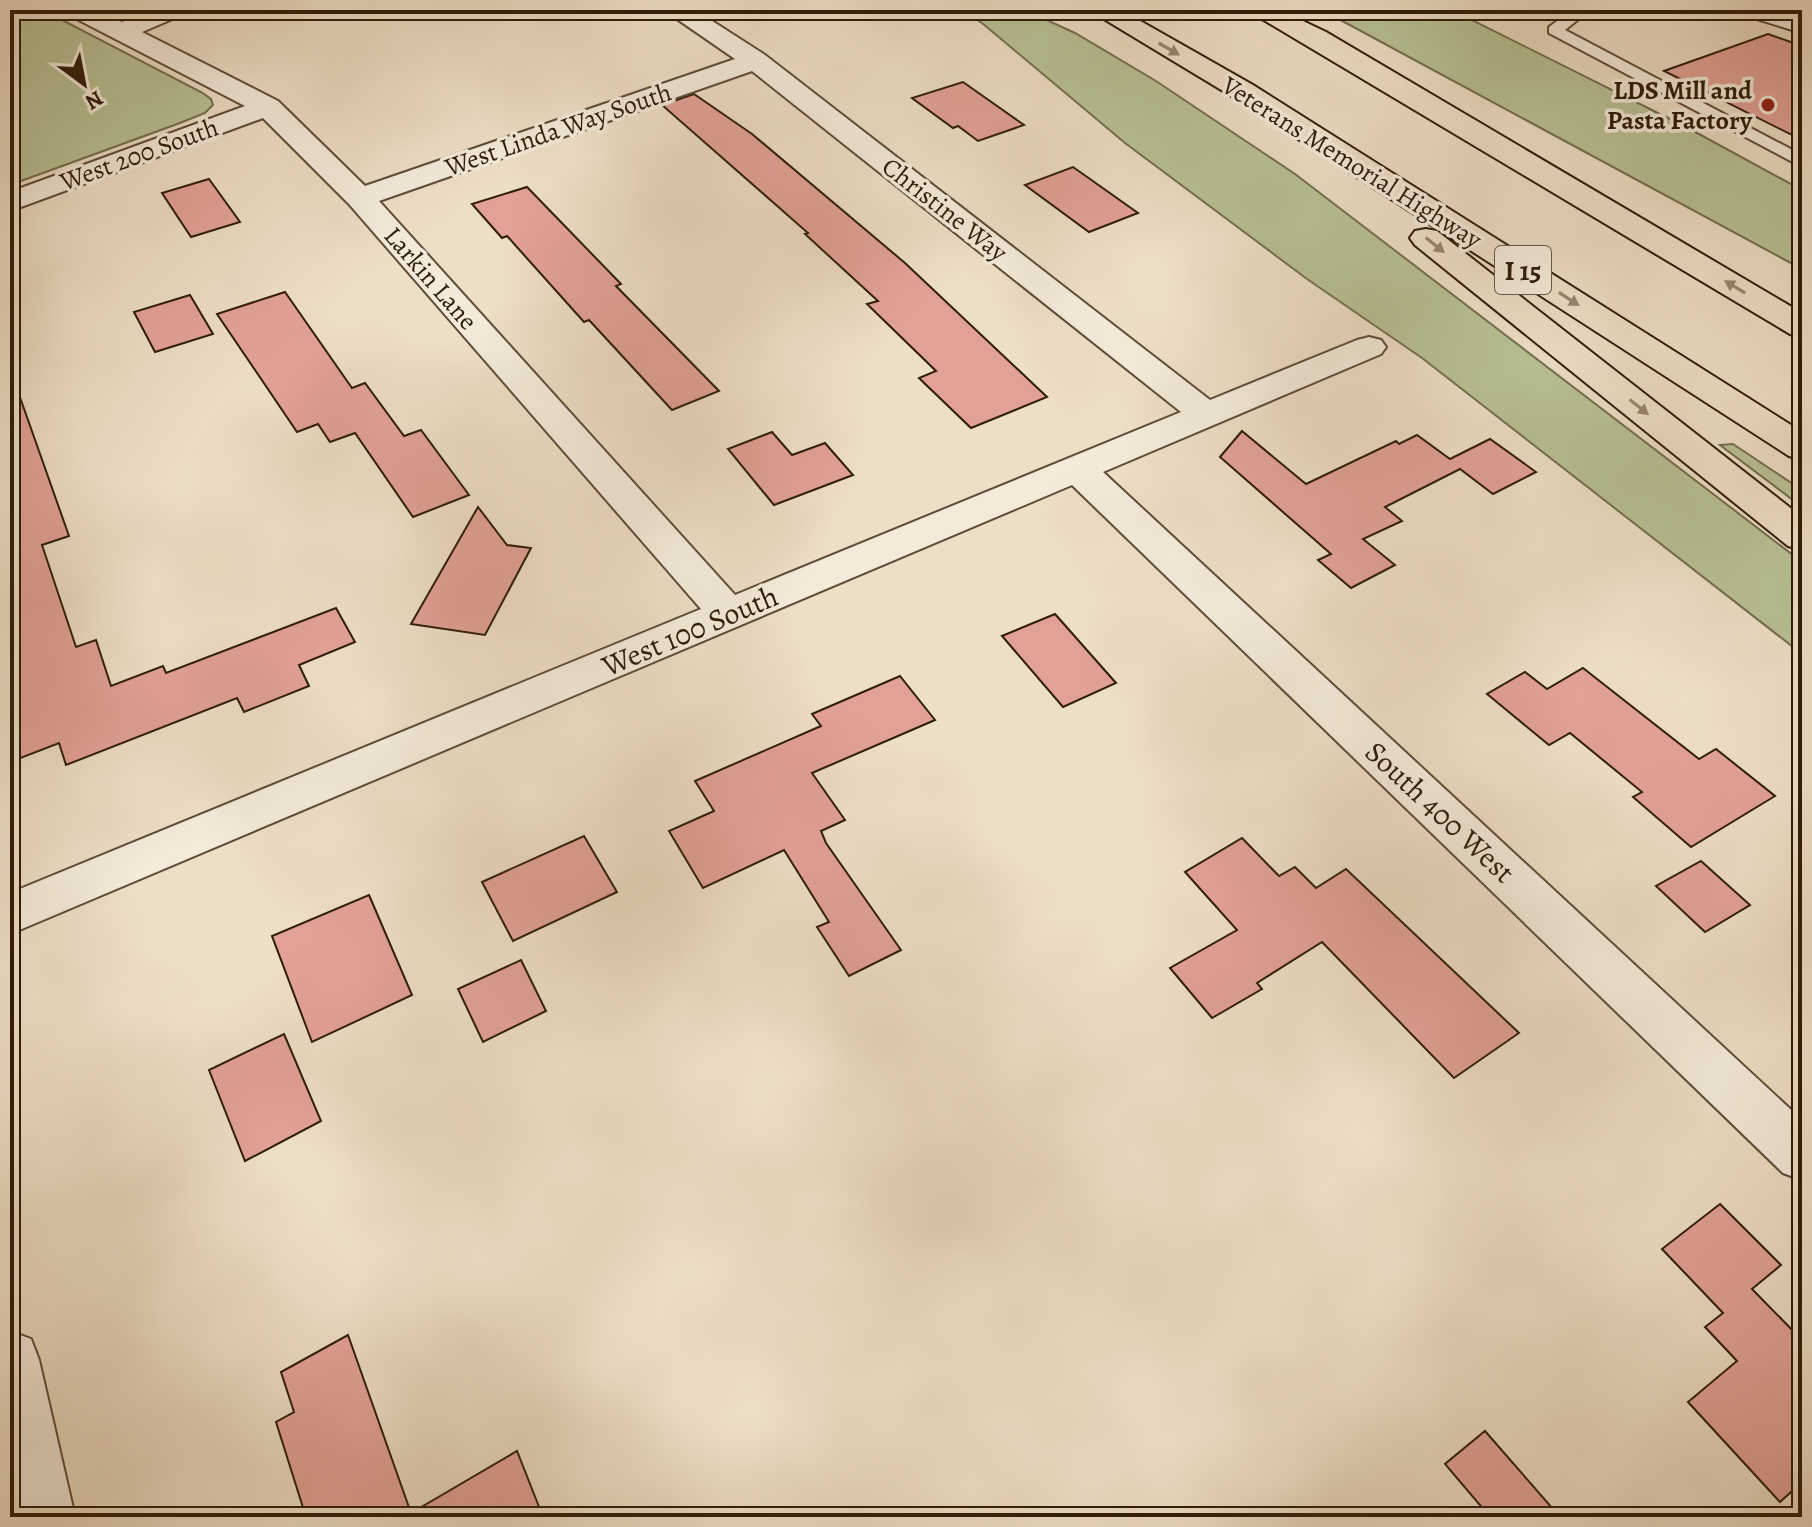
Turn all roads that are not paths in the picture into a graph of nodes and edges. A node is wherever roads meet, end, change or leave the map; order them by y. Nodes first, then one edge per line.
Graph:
1 (78, 10) edge
2 (173, 10) edge
3 (677, 10) edge
4 (1102, 10) edge
5 (1260, 10) edge
6 (1582, 10) edge
7 (1736, 10) edge
8 (1802, 28) edge
9 (120, 32) junction
10 (1317, 38) junction
11 (756, 61) junction
12 (1243, 91) junction
13 (268, 107) junction
14 (1802, 162) edge
15 (360, 198) junction
16 (10, 202) edge
17 (1802, 295) edge
18 (1802, 327) edge
19 (1369, 347) dead end
20 (1207, 415) junction
21 (1802, 448) edge
22 (1077, 469) junction
23 (1802, 537) edge
24 (729, 615) junction
25 (10, 914) edge
26 (1802, 1155) edge
27 (10, 1360) edge
28 (44, 1517) edge

1 - 9 street, Larkin Lane
2 - 9 street
3 - 11 street, Christine Way
4 -> 12 highway, Veterans Memorial Highway / I 15
5 - 10 highway
6 - 14 lane
7 - 8 lane
9 - 13 street, Larkin Lane
10 - 17 highway
18 -> 10 highway
11 - 15 street, West Linda Way South
11 - 20 street, Christine Way
12 -> 21 highway, Veterans Memorial Highway / I 15
12 -> 23 highway
13 - 15 street, Larkin Lane
13 - 16 street, West 200 South
15 - 24 street, Larkin Lane
19 - 20 street, West 100 South
20 - 22 street, West 100 South
22 - 24 street, West 100 South
22 - 26 street, South 400 West
24 - 25 street, West 100 South
27 - 28 street

